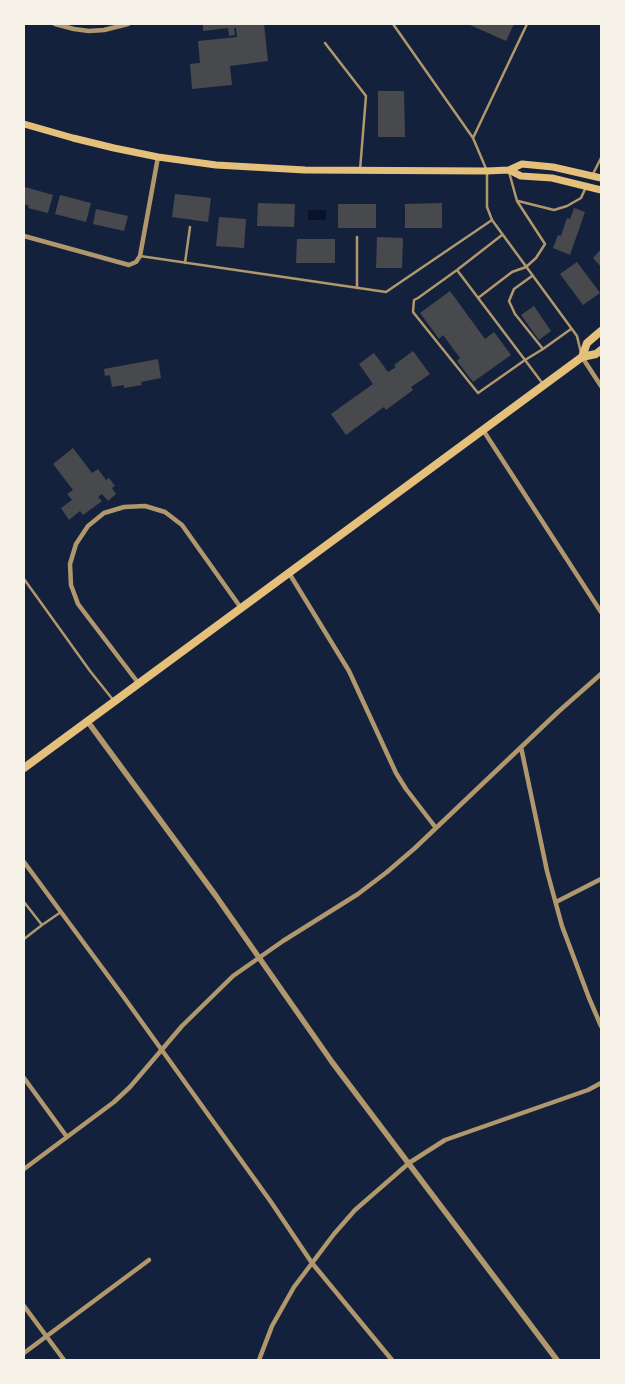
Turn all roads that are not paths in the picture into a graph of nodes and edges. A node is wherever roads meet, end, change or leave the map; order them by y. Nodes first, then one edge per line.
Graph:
1 (55, 24) edge
2 (128, 24) edge
3 (393, 24) edge
4 (527, 24) edge
5 (325, 43) dead end
6 (24, 124) edge
7 (473, 138) junction
8 (158, 157) junction
9 (601, 158) edge
10 (360, 170) junction
11 (509, 170) junction
12 (488, 171) junction
13 (592, 175) junction
14 (601, 178) edge
15 (587, 185) junction
16 (601, 190) edge
17 (517, 201) junction
18 (492, 220) junction
19 (190, 227) dead end
20 (502, 234) junction
21 (24, 236) edge
22 (357, 237) dead end
23 (140, 256) junction
24 (185, 263) junction
25 (526, 267) junction
26 (457, 270) junction
27 (532, 276) junction
28 (357, 288) junction
29 (478, 298) junction
30 (572, 329) junction
31 (601, 331) edge
32 (543, 349) junction
33 (601, 350) edge
34 (582, 357) junction
35 (525, 360) junction
36 (544, 385) junction
37 (601, 386) edge
38 (483, 430) junction
39 (289, 573) junction
40 (24, 579) edge
41 (241, 608) junction
42 (601, 612) edge
43 (601, 674) edge
44 (139, 684) junction
45 (115, 702) junction
46 (88, 722) junction
47 (521, 747) junction
48 (24, 768) edge
49 (436, 828) junction
50 (24, 862) edge
51 (601, 879) edge
52 (24, 902) edge
53 (556, 902) junction
54 (61, 912) junction
55 (42, 925) junction
56 (24, 939) edge
57 (260, 959) junction
58 (601, 1026) edge
59 (162, 1050) junction
60 (24, 1078) edge
61 (601, 1082) edge
62 (67, 1137) junction
63 (409, 1163) junction
64 (24, 1169) edge
65 (149, 1260) dead end
66 (312, 1263) junction
67 (24, 1306) edge
68 (46, 1336) junction
69 (24, 1352) edge
70 (64, 1360) edge
71 (258, 1360) edge
72 (392, 1360) edge
73 (556, 1360) edge

1 - 2 street
3 - 7 lane
4 - 7 lane
5 - 10 lane
6 - 8 main road
7 - 12 lane
8 - 10 main road
8 - 23 street
9 - 13 lane
10 - 12 main road
11 - 12 main road
11 - 13 main road
11 - 15 main road
11 - 17 lane
12 - 18 lane
13 - 14 main road
15 - 16 main road
15 - 17 lane
17 - 25 lane
18 - 20 lane
18 - 28 lane
19 - 24 lane
20 - 25 lane
20 - 26 lane
21 - 23 street
22 - 28 lane
23 - 24 lane
24 - 28 lane
25 - 27 lane
25 - 29 lane
26 - 29 lane
26 - 35 lane
27 - 30 lane
27 - 32 lane
29 - 35 lane
30 - 32 lane
30 - 34 lane
31 - 34 main road
32 - 35 lane
33 - 34 main road
34 - 36 main road
34 - 37 street
35 - 36 lane
36 - 38 main road
38 - 39 main road
38 - 42 street
39 - 41 main road
39 - 49 street
40 - 45 lane
41 - 44 main road
41 - 44 street
43 - 47 street
44 - 45 main road
45 - 46 main road
46 - 48 main road
46 - 57 street
47 - 49 street
47 - 53 street
49 - 57 street
50 - 54 street
51 - 53 street
52 - 55 lane
53 - 58 street
54 - 55 lane
54 - 59 street
55 - 56 lane
57 - 59 street
57 - 63 street
59 - 62 street
59 - 66 street
60 - 62 street
61 - 63 street
62 - 64 street
63 - 66 street
63 - 73 street
65 - 68 street
66 - 71 street
66 - 72 street
67 - 68 street
68 - 69 street
68 - 70 street

